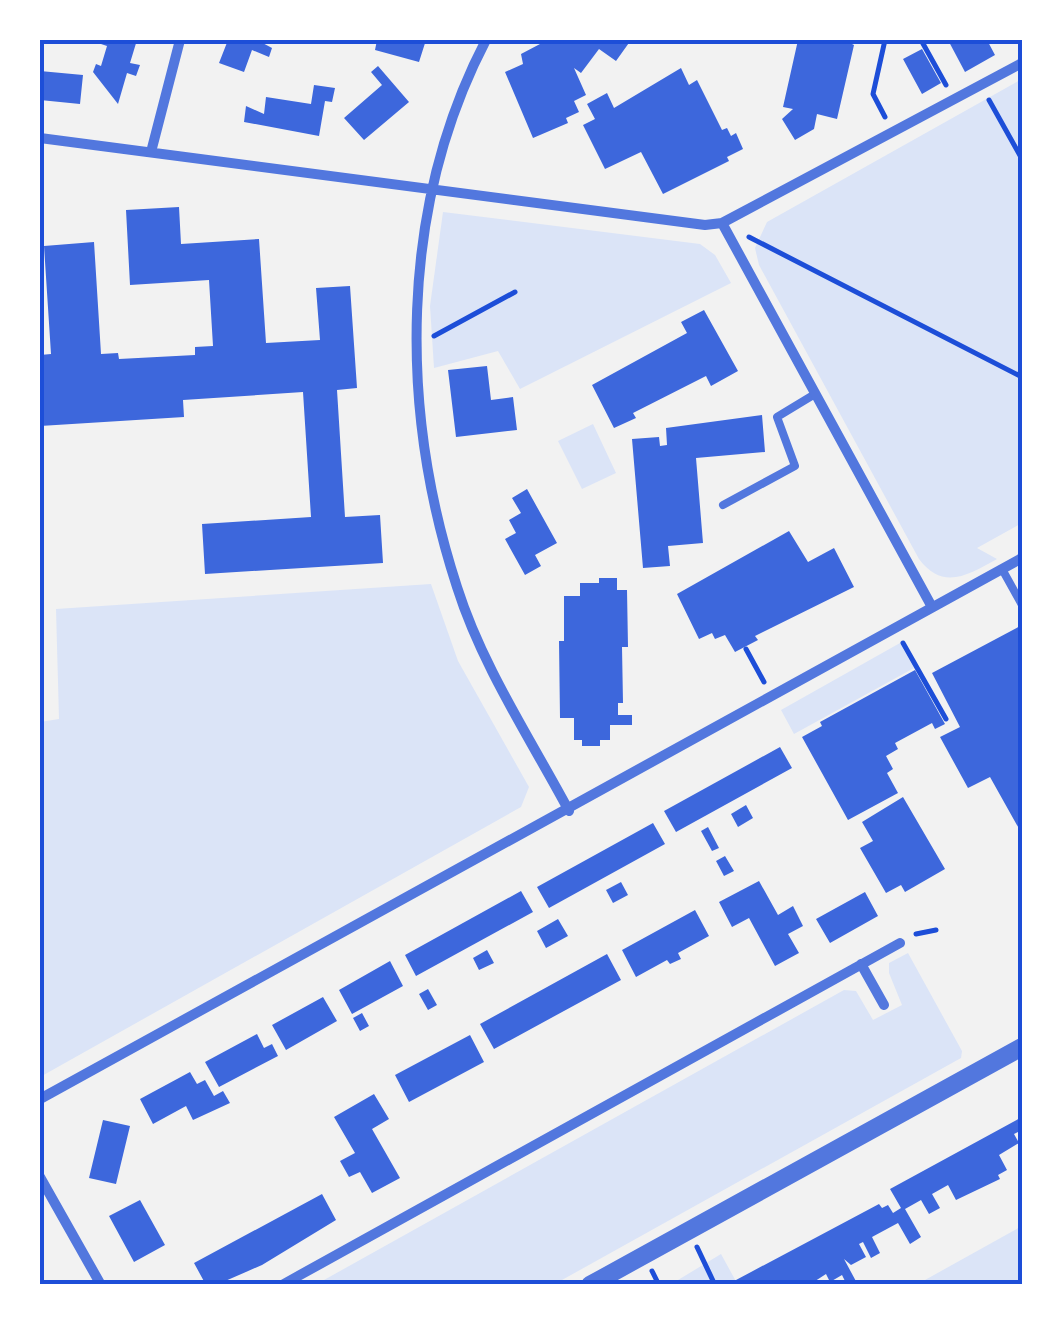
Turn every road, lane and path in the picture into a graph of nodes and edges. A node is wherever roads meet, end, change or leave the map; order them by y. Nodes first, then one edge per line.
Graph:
1 (180, 40) edge
2 (486, 40) edge
3 (885, 40) edge
4 (920, 40) edge
5 (1022, 62) edge
6 (981, 86) junction
7 (954, 100) junction
8 (893, 133) junction
9 (40, 138) edge
10 (151, 152) junction
11 (1022, 159) edge
12 (431, 188) junction
13 (722, 223) junction
14 (516, 292) dead end
15 (415, 350) junction
16 (1022, 377) edge
17 (815, 394) junction
18 (723, 504) dead end
19 (1022, 558) edge
20 (1002, 569) junction
21 (1022, 605) edge
22 (932, 608) junction
23 (894, 628) junction
24 (746, 649) dead end
25 (772, 697) junction
26 (946, 718) dead end
27 (568, 811) junction
28 (900, 943) dead end
29 (861, 964) junction
30 (884, 1005) dead end
31 (1022, 1048) edge
32 (40, 1099) edge
33 (40, 1178) edge
34 (690, 1230) junction
35 (100, 1285) edge
36 (282, 1285) edge
37 (590, 1285) edge
38 (715, 1285) edge

1 - 10 street
2 - 12 street
3 - 8 path
4 - 7 path
5 - 6 street
6 - 7 street
6 - 11 path
7 - 8 street
8 - 13 street
9 - 10 street
10 - 12 street
12 - 13 street
12 - 15 street
13 - 16 path
13 - 17 street
14 - 15 path
15 - 27 street
17 - 18 lane
17 - 22 street
19 - 20 street
20 - 21 lane
20 - 22 street
22 - 23 street
23 - 25 street
23 - 26 path
24 - 25 path
25 - 27 street
27 - 32 street
28 - 29 street
29 - 30 street
29 - 36 street
31 - 34 street
33 - 35 street
34 - 37 street
34 - 38 path

